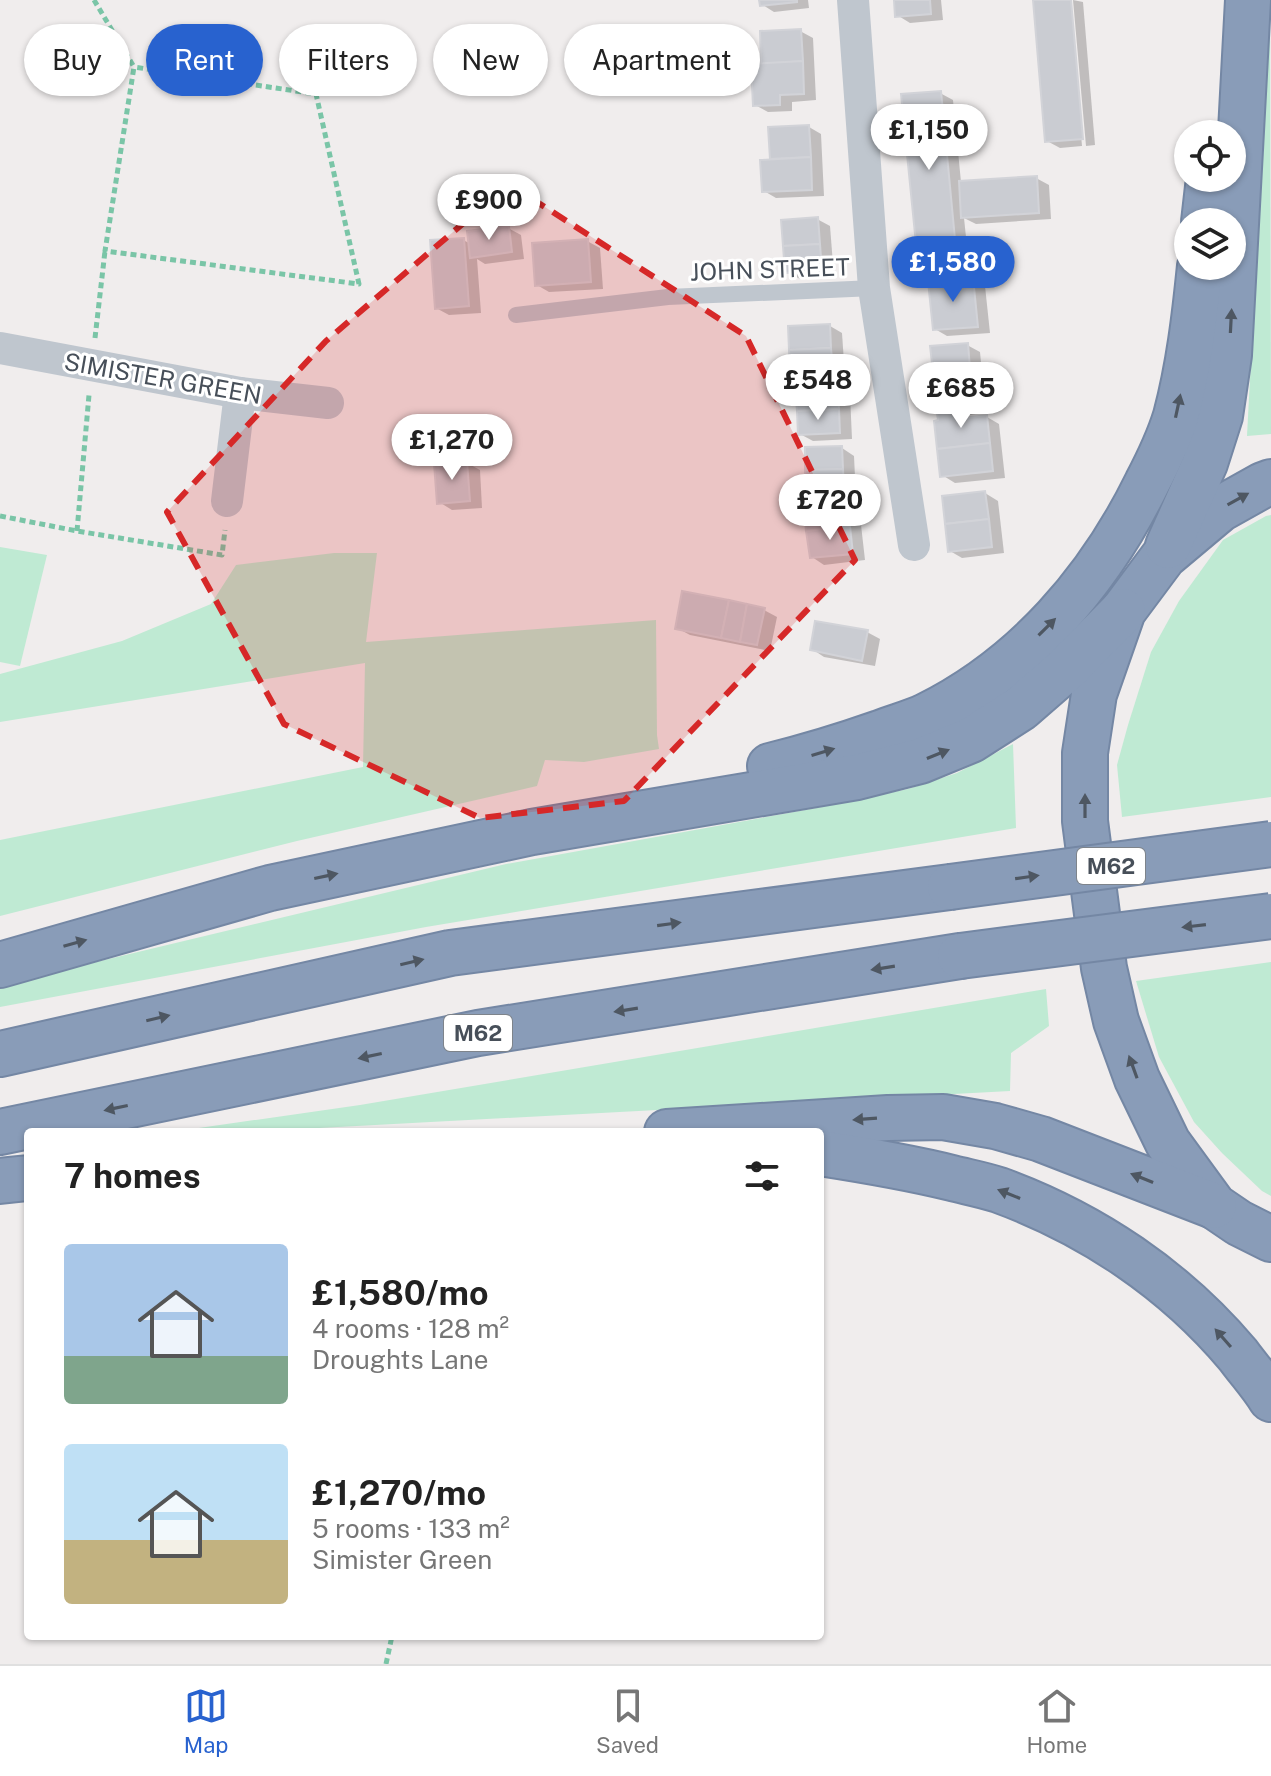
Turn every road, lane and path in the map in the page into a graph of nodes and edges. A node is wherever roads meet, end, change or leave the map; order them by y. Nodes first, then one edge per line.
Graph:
1 (94, 0) edge
2 (853, 0) edge
3 (1232, 0) edge
4 (1248, 0) edge
5 (134, 67) junction
6 (1214, 120) edge
7 (105, 251) junction
8 (1199, 280) edge
9 (874, 288) junction
10 (516, 315) dead end
11 (0, 348) edge
12 (92, 366) junction
13 (240, 393) junction
14 (328, 403) dead end
15 (1271, 482) edge
16 (227, 501) joint
17 (0, 516) edge
18 (77, 531) junction
19 (914, 545) dead end
20 (1164, 556) junction
21 (1123, 611) junction
22 (532, 832) junction
23 (1271, 844) edge
24 (1271, 916) edge
25 (0, 965) edge
26 (0, 1054) edge
27 (730, 1128) edge
28 (0, 1132) edge
29 (824, 1154) edge
30 (24, 1178) edge
31 (0, 1181) edge
32 (1241, 1223) edge
33 (1271, 1257) edge
34 (1271, 1399) edge
35 (391, 1640) edge
36 (386, 1664) edge

1 - 5 path
2 - 9 street
3 - 6 highway
20 -> 4 highway
5 - 7 path
5 - 7 path
7 - 12 path
22 -> 8 highway
9 - 10 lane, JOHN STREET
9 - 19 street
11 - 12 street, SIMISTER GREEN
12 - 13 street, SIMISTER GREEN
12 - 18 path
13 - 14 street, SIMISTER GREEN
13 - 16 street
20 -> 15 highway
16 - 18 path
17 - 18 path
20 - 21 highway
22 -> 21 highway
32 -> 21 highway
25 -> 22 highway
26 -> 23 highway, M62, bridge
24 -> 28 highway, M62, bridge
32 -> 27 highway
34 -> 29 highway
30 - 31 highway
32 - 33 highway
35 - 36 path

